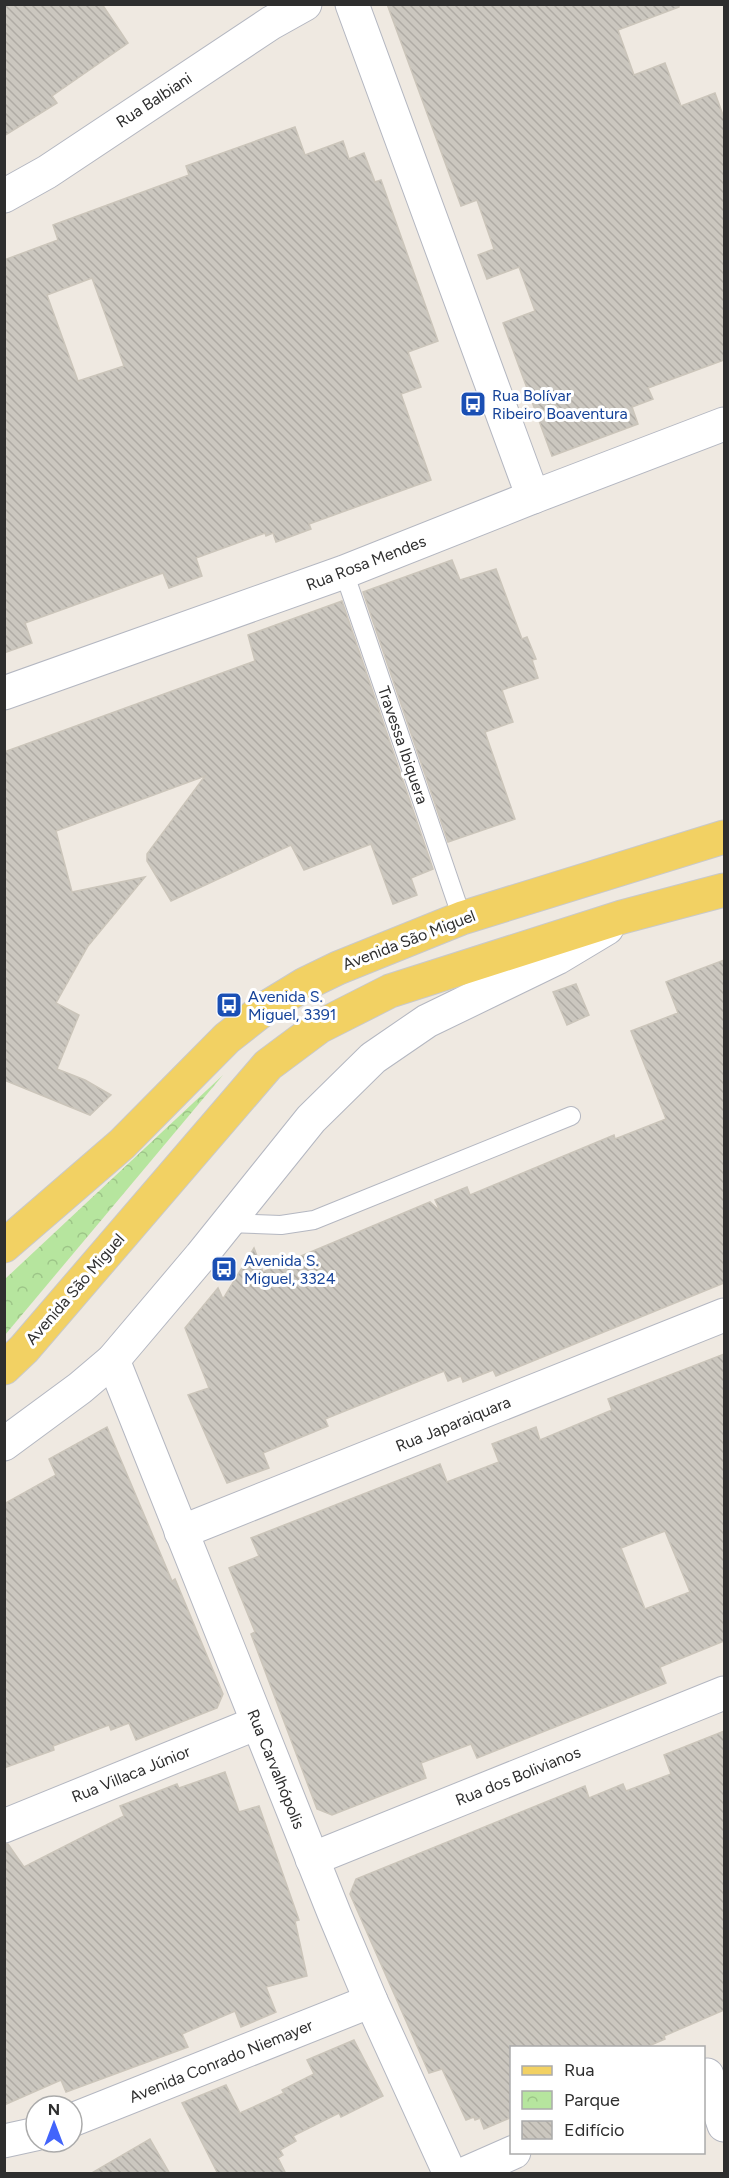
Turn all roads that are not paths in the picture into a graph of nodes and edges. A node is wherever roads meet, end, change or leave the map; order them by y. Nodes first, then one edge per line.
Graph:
1 (305, 4) edge
2 (352, 4) edge
3 (4, 196) edge
4 (724, 424) edge
5 (533, 497) junction
6 (344, 572) junction
7 (4, 693) edge
8 (724, 837) edge
9 (724, 890) edge
10 (622, 917) junction
11 (462, 918) junction
12 (571, 1116) dead end
13 (227, 1223) junction
14 (4, 1246) edge
15 (724, 1316) edge
16 (112, 1360) junction
17 (4, 1368) edge
18 (4, 1444) edge
19 (181, 1532) junction
20 (724, 1693) edge
21 (257, 1723) junction
22 (4, 1826) edge
23 (312, 1859) junction
24 (371, 2001) junction
25 (712, 2074) edge
26 (84, 2115) edge
27 (724, 2125) edge
28 (24, 2137) edge
29 (4, 2141) edge
30 (510, 2154) edge
31 (450, 2174) edge
32 (464, 2174) edge

1 - 3 street, Rua Balbiani
2 - 5 street
4 - 5 street, Rua Rosa Mendes
5 - 6 street, Rua Rosa Mendes
6 - 7 street, Rua Rosa Mendes
6 - 11 lane, Travessa Ibiquera
8 - 11 main road, Avenida São Miguel
9 - 10 main road, Avenida São Miguel
10 - 13 street, Avenida São Miguel
10 - 17 main road, Avenida São Miguel
11 - 14 main road, Avenida São Miguel
12 - 13 lane
13 - 16 street, Avenida São Miguel
15 - 19 street, Rua Japaraiquara
16 - 18 street, Avenida São Miguel
16 - 19 street, Rua Carvalhópolis
19 - 21 street, Rua Carvalhópolis
20 - 23 street, Rua dos Bolivianos
21 - 22 street, Rua Villaca Júnior
21 - 23 street, Rua Carvalhópolis
23 - 24 street, Rua Carvalhópolis
24 - 26 street, Avenida Conrado Niemayer
24 - 31 street, Rua Carvalhópolis
25 - 27 street
28 - 29 street
30 - 32 street

